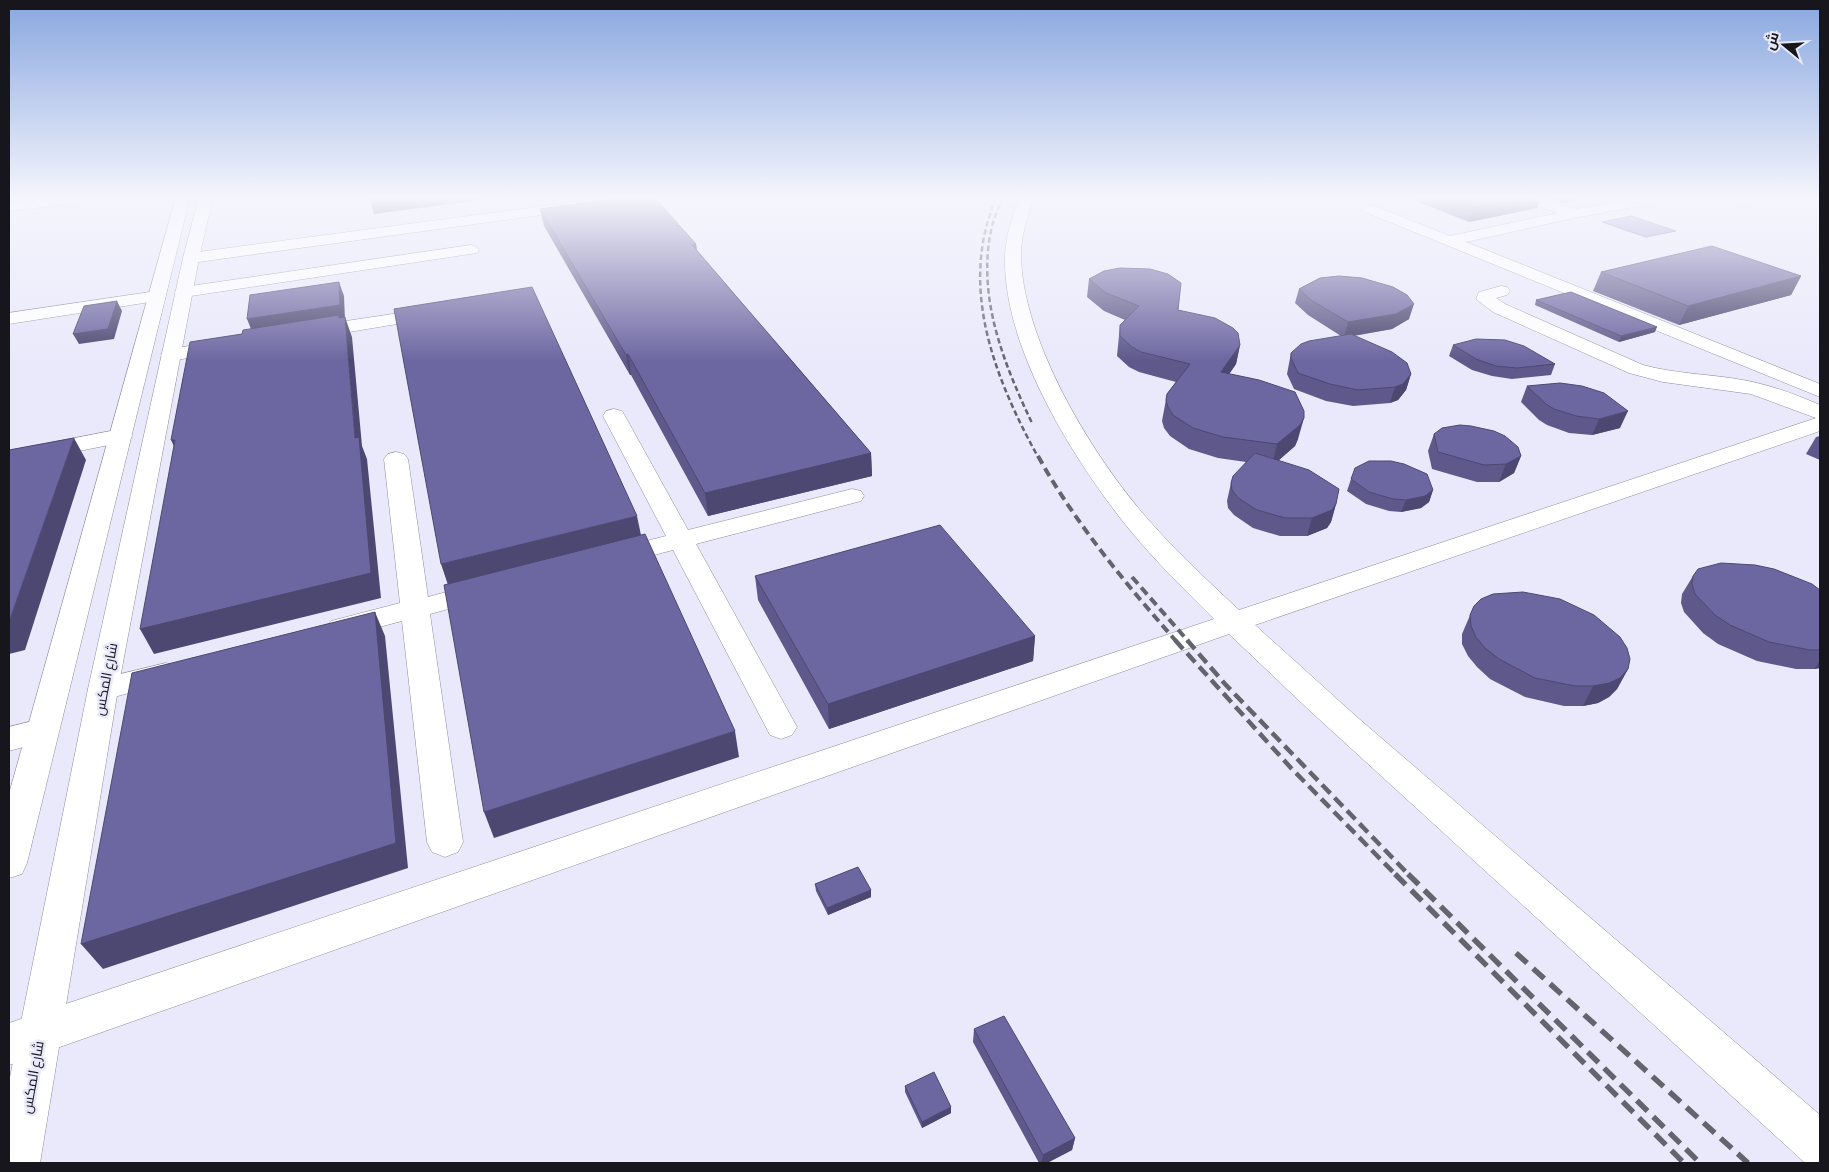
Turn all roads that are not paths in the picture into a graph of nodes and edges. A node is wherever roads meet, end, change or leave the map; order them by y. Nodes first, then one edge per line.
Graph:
1 (167, 252) edge
2 (193, 252) edge
3 (232, 252) edge
4 (462, 252) edge
5 (1014, 252) edge
6 (1475, 252) edge
7 (191, 258) junction
8 (1546, 280) junction
9 (171, 294) junction
10 (447, 311) edge
11 (9, 319) edge
12 (299, 334) edge
13 (240, 344) edge
14 (171, 355) junction
15 (1820, 391) edge
16 (1820, 413) edge
17 (614, 416) dead end
18 (1820, 424) edge
19 (121, 436) junction
20 (9, 458) edge
21 (396, 459) dead end
22 (852, 496) dead end
23 (680, 540) junction
24 (595, 562) edge
25 (510, 584) edge
26 (415, 609) junction
27 (1234, 622) junction
28 (320, 633) edge
29 (188, 667) edge
30 (103, 689) junction
31 (781, 728) dead end
32 (41, 731) junction
33 (9, 739) edge
34 (445, 842) dead end
35 (9, 864) edge
36 (40, 1034) junction
37 (9, 1044) edge
38 (1820, 1146) edge
39 (16, 1163) edge

1 - 9 main road, شارع المكس
2 - 7 main road, شارع المكس
3 - 7 main road
4 - 9 main road
5 - 27 main road
6 - 8 main road
7 - 9 main road, شارع المكس
8 - 15 main road
8 - 16 main road
9 - 11 main road
9 - 14 main road, شارع المكس
9 - 19 main road, شارع المكس
10 - 12 main road
13 - 14 main road
14 - 30 main road, شارع المكس
17 - 23 main road
18 - 27 main road
19 - 20 main road
19 - 32 main road, شارع المكس
21 - 26 main road
22 - 23 main road
23 - 24 main road
23 - 31 main road
25 - 26 main road
26 - 28 main road
26 - 34 main road
27 - 36 main road
27 - 38 main road
29 - 30 main road
30 - 36 main road, شارع المكس
32 - 33 main road
32 - 35 main road, شارع المكس
36 - 37 main road
36 - 39 main road, شارع المكس

